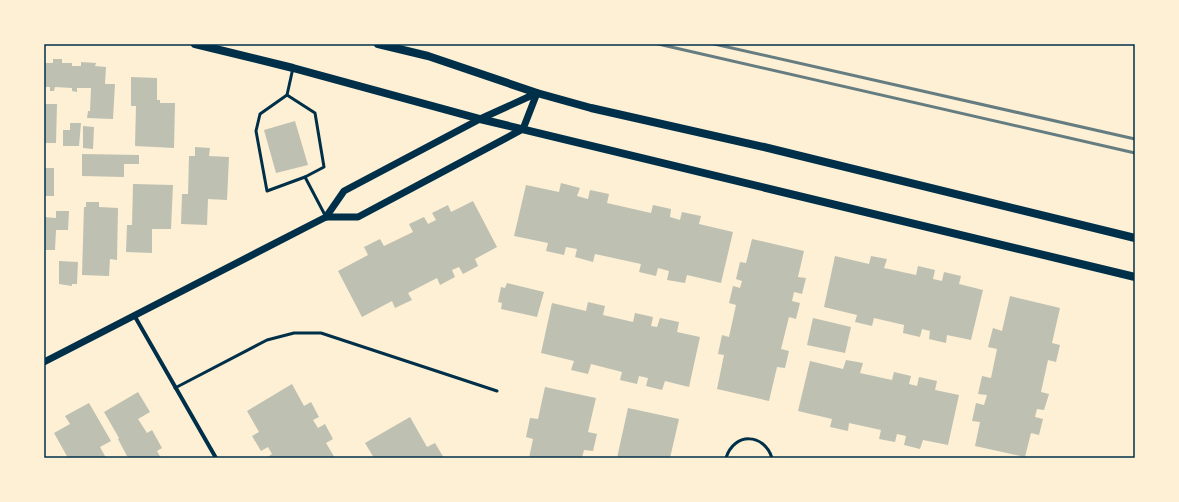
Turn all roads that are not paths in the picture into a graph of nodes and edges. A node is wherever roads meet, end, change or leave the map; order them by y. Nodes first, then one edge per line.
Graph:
1 (194, 44) edge
2 (378, 44) edge
3 (293, 68) junction
4 (537, 93) junction
5 (287, 96) junction
6 (480, 119) junction
7 (523, 129) junction
8 (305, 177) junction
9 (326, 218) junction
10 (1135, 238) edge
11 (1135, 277) edge
12 (134, 315) junction
13 (44, 362) edge
14 (175, 388) junction
15 (497, 391) dead end
16 (216, 458) edge
17 (726, 458) edge
18 (772, 458) edge

1 - 3 main road
2 - 4 main road
3 - 5 lane
3 - 6 main road
4 - 6 street
4 - 7 street
4 - 10 main road
5 - 8 lane
5 - 8 lane
6 - 7 main road
6 - 9 street
7 - 9 street
7 - 11 main road
8 - 9 lane
9 - 12 street
12 - 13 street
12 - 14 street
14 - 15 lane
14 - 16 street
17 - 18 lane

